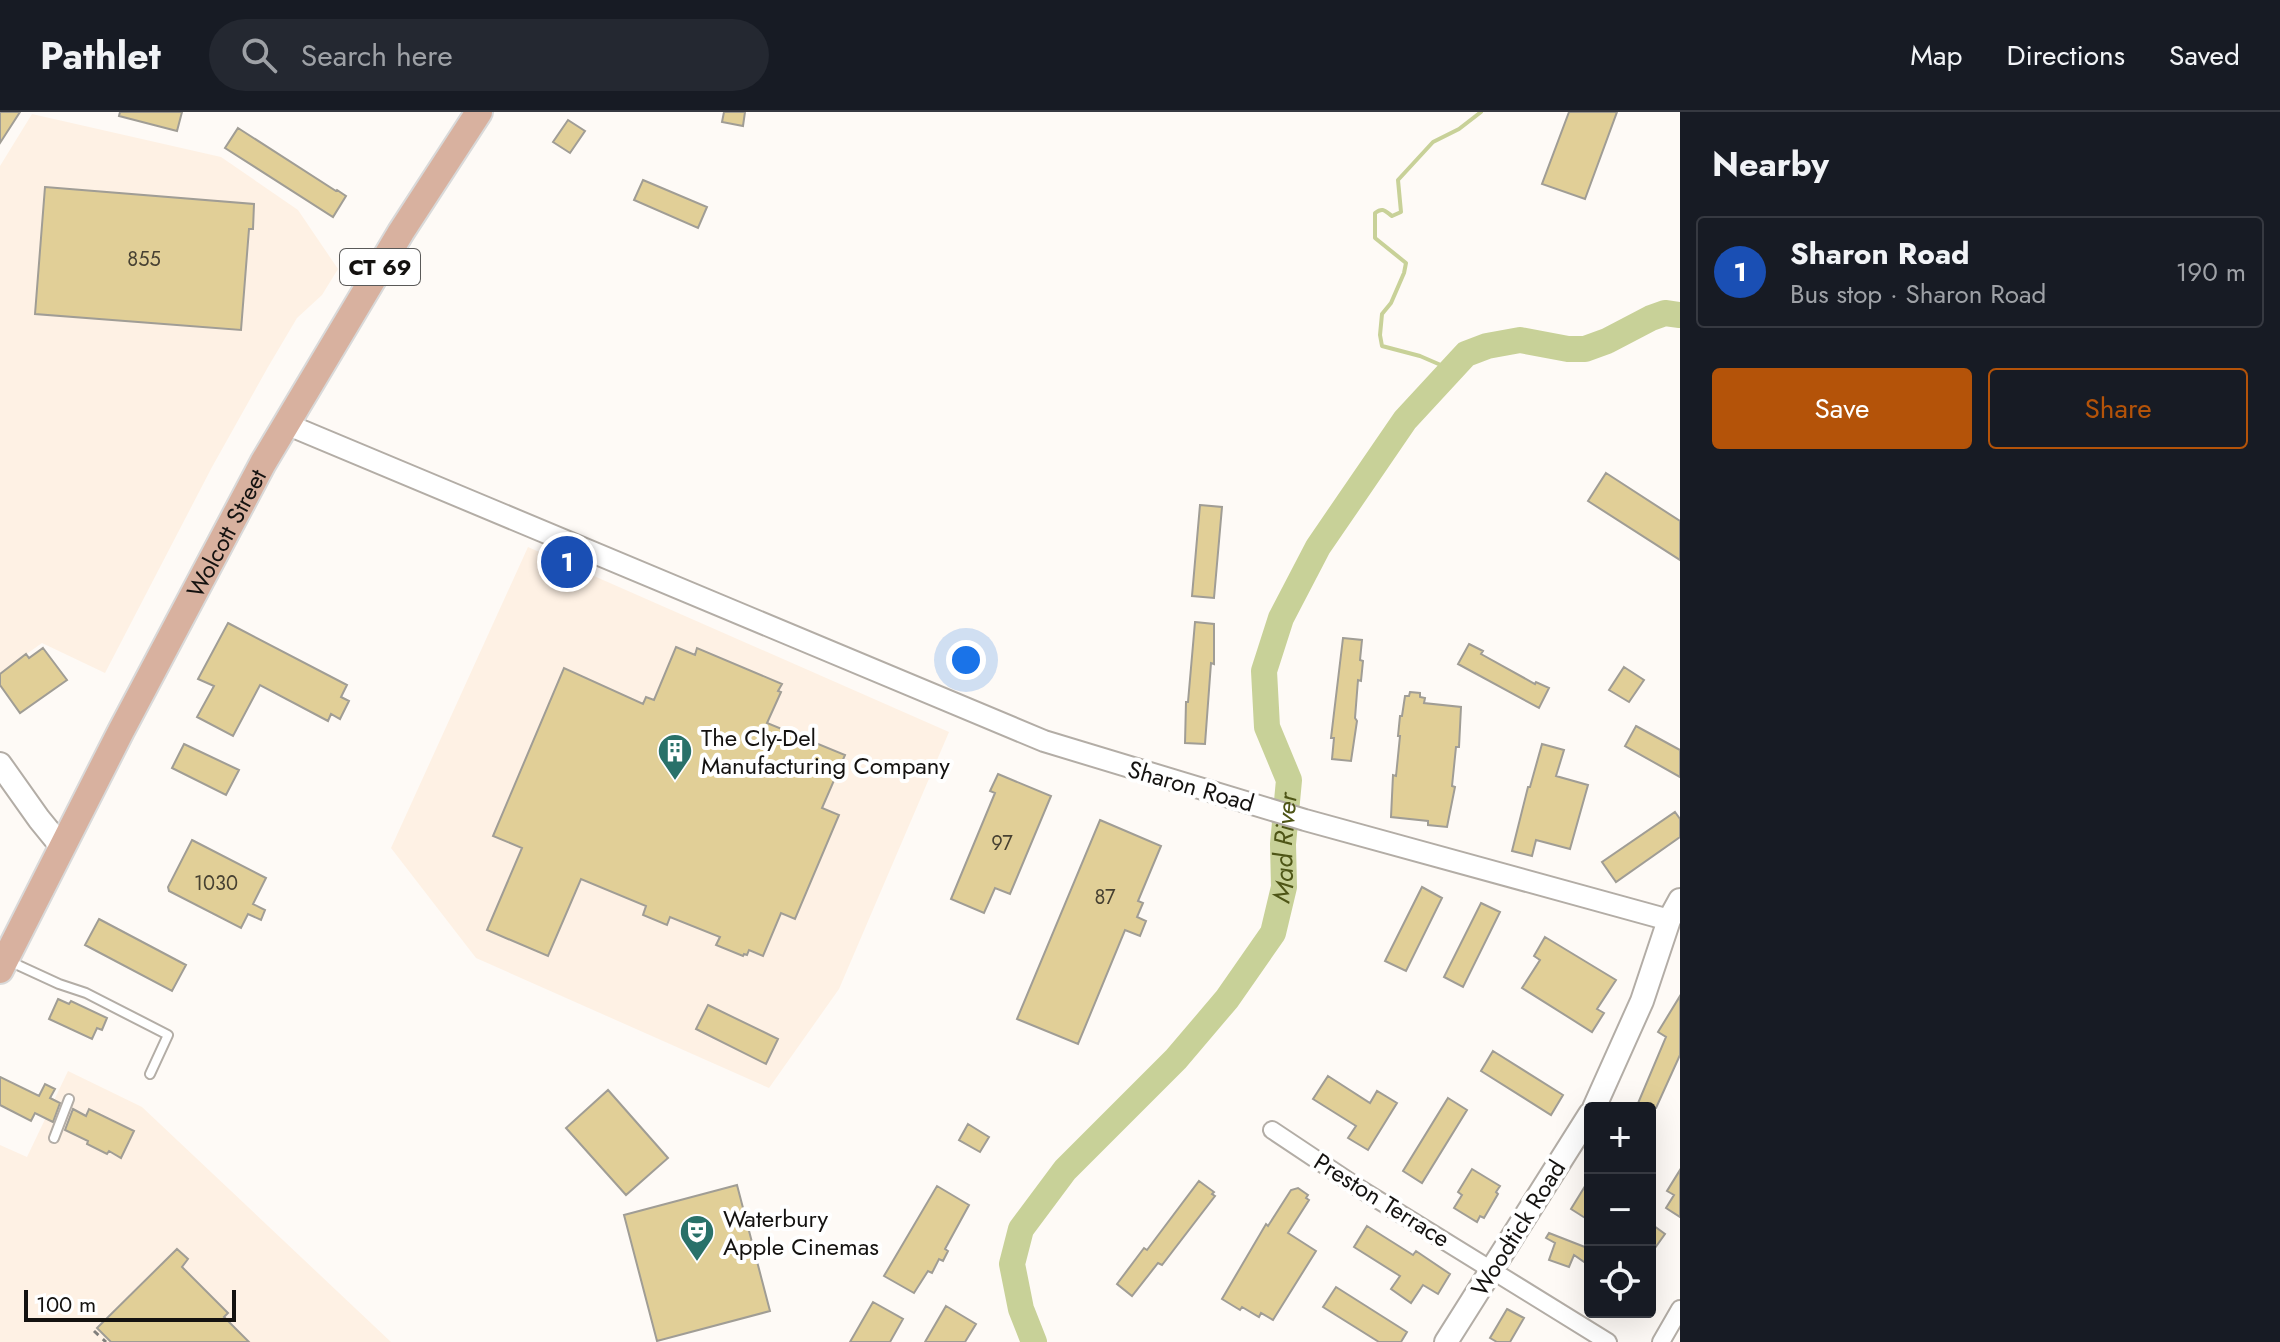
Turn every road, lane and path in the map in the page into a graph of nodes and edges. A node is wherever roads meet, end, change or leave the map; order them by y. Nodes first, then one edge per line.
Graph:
1 (479, 112) edge
2 (286, 424) junction
3 (0, 764) edge
4 (61, 846) junction
5 (1680, 900) edge
6 (1669, 920) junction
7 (3, 965) edge
8 (150, 1074) dead end
9 (69, 1099) dead end
10 (1597, 1102) edge
11 (1584, 1124) edge
12 (1272, 1130) dead end
13 (54, 1138) dead end
14 (1492, 1270) junction
15 (1680, 1309) edge
16 (94, 1331) dead end
17 (106, 1342) edge
18 (1446, 1342) edge
19 (1608, 1342) edge
20 (1661, 1342) edge

1 - 2 main road, Wolcott Street / CT 69
2 - 4 main road, Wolcott Street / CT 69
2 - 6 street, Sharon Road
3 - 4 main road
4 - 7 main road, Wolcott Street / CT 69
5 - 6 main road
6 - 10 main road
7 - 8 lane
9 - 13 lane
11 - 14 main road, Woodtick Road
12 - 14 street, Preston Terrace
14 - 18 main road, Woodtick Road
14 - 19 street, Preston Terrace
15 - 20 street
16 - 17 path

